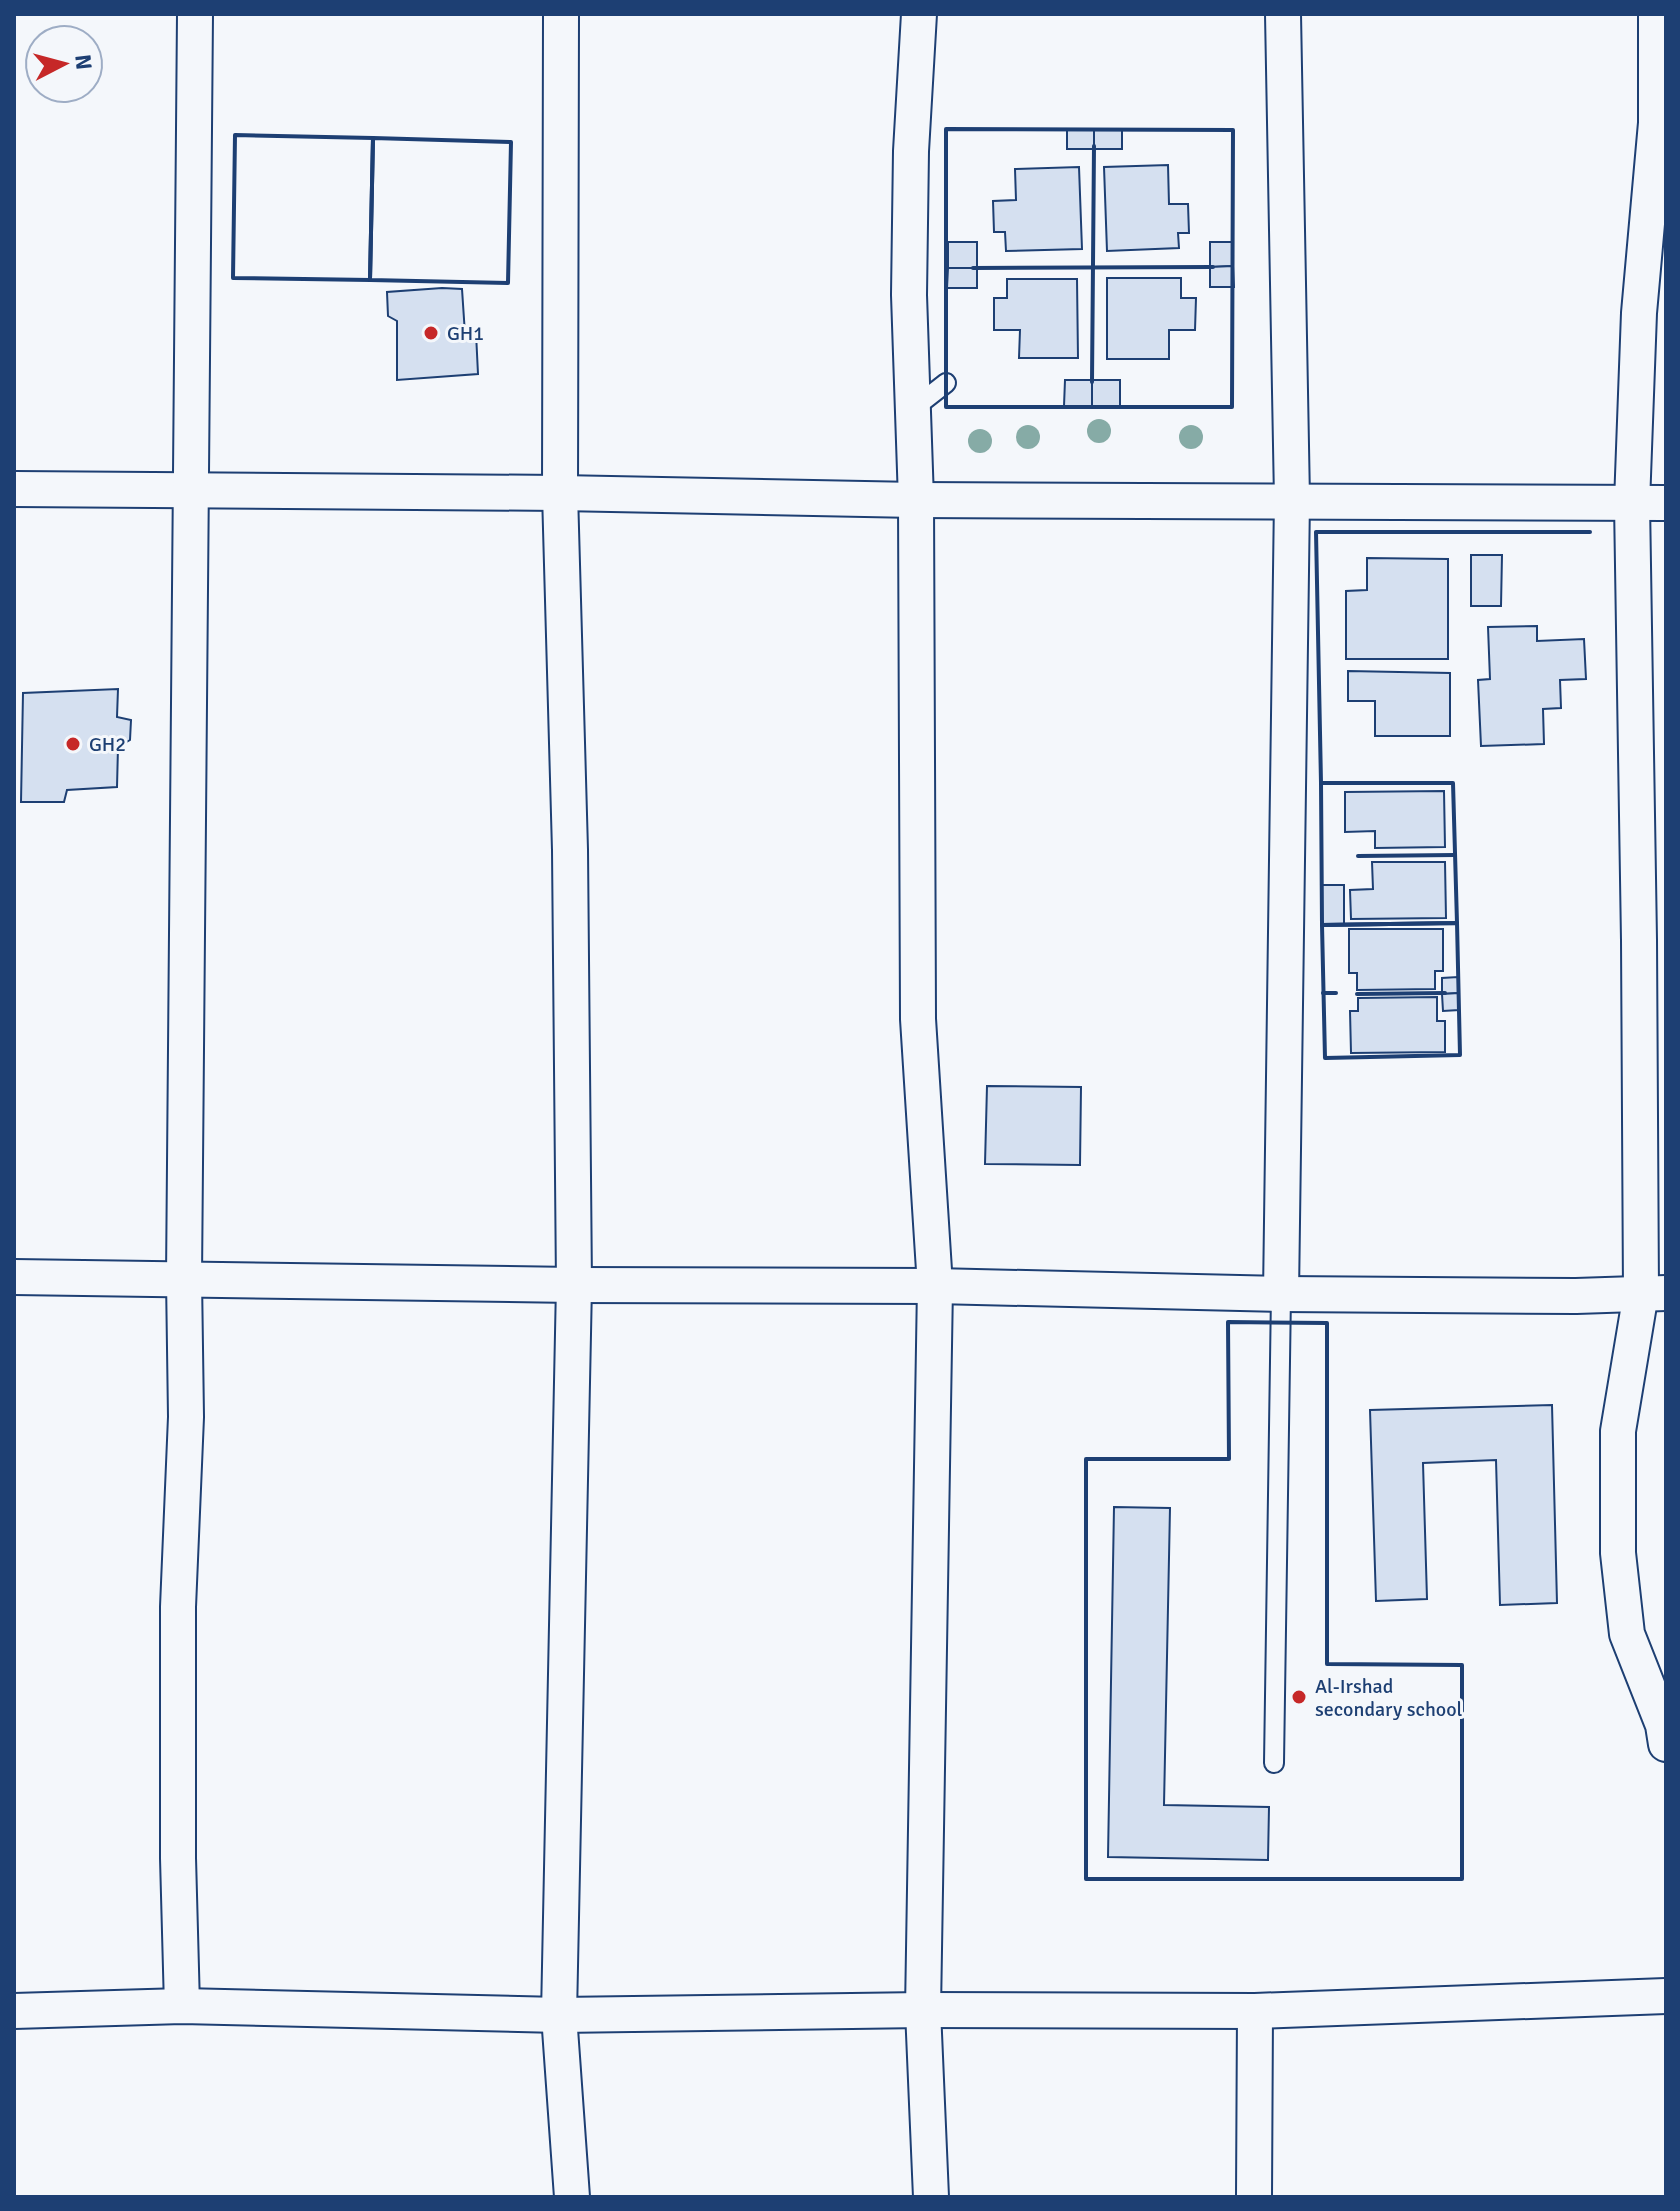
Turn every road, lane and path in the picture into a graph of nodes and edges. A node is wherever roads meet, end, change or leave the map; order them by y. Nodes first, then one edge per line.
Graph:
1 (195, 14) edge
2 (561, 14) edge
3 (919, 14) edge
4 (1283, 14) edge
5 (1656, 14) edge
6 (946, 383) dead end
7 (914, 408) junction
8 (14, 489) edge
9 (191, 490) junction
10 (560, 493) junction
11 (1292, 499) junction
12 (916, 500) junction
13 (1632, 503) junction
14 (1666, 503) edge
15 (14, 1277) edge
16 (184, 1279) junction
17 (574, 1285) junction
18 (935, 1286) junction
19 (1653, 1293) edge
20 (1281, 1294) junction
21 (1666, 1744) edge
22 (1274, 1763) dead end
23 (1666, 1996) edge
24 (182, 2006) junction
25 (923, 2010) junction
26 (14, 2011) edge
27 (1255, 2011) junction
28 (559, 2015) junction
29 (572, 2197) edge
30 (931, 2197) edge
31 (1254, 2197) edge

1 - 9 street
2 - 10 street
3 - 7 street
4 - 11 street
5 - 13 street
6 - 7 lane
7 - 12 street
8 - 9 street
9 - 10 street
9 - 16 street
10 - 12 street
10 - 17 street
11 - 12 street
11 - 13 street
11 - 20 street
12 - 18 street
13 - 14 street
13 - 19 street
15 - 16 street
16 - 17 street
16 - 24 street
17 - 18 street
17 - 28 street
18 - 20 street
18 - 25 street
19 - 20 street
19 - 21 street
20 - 22 lane
23 - 27 street
24 - 26 street
24 - 28 street
25 - 27 street
25 - 28 street
25 - 30 street
27 - 31 street
28 - 29 street

